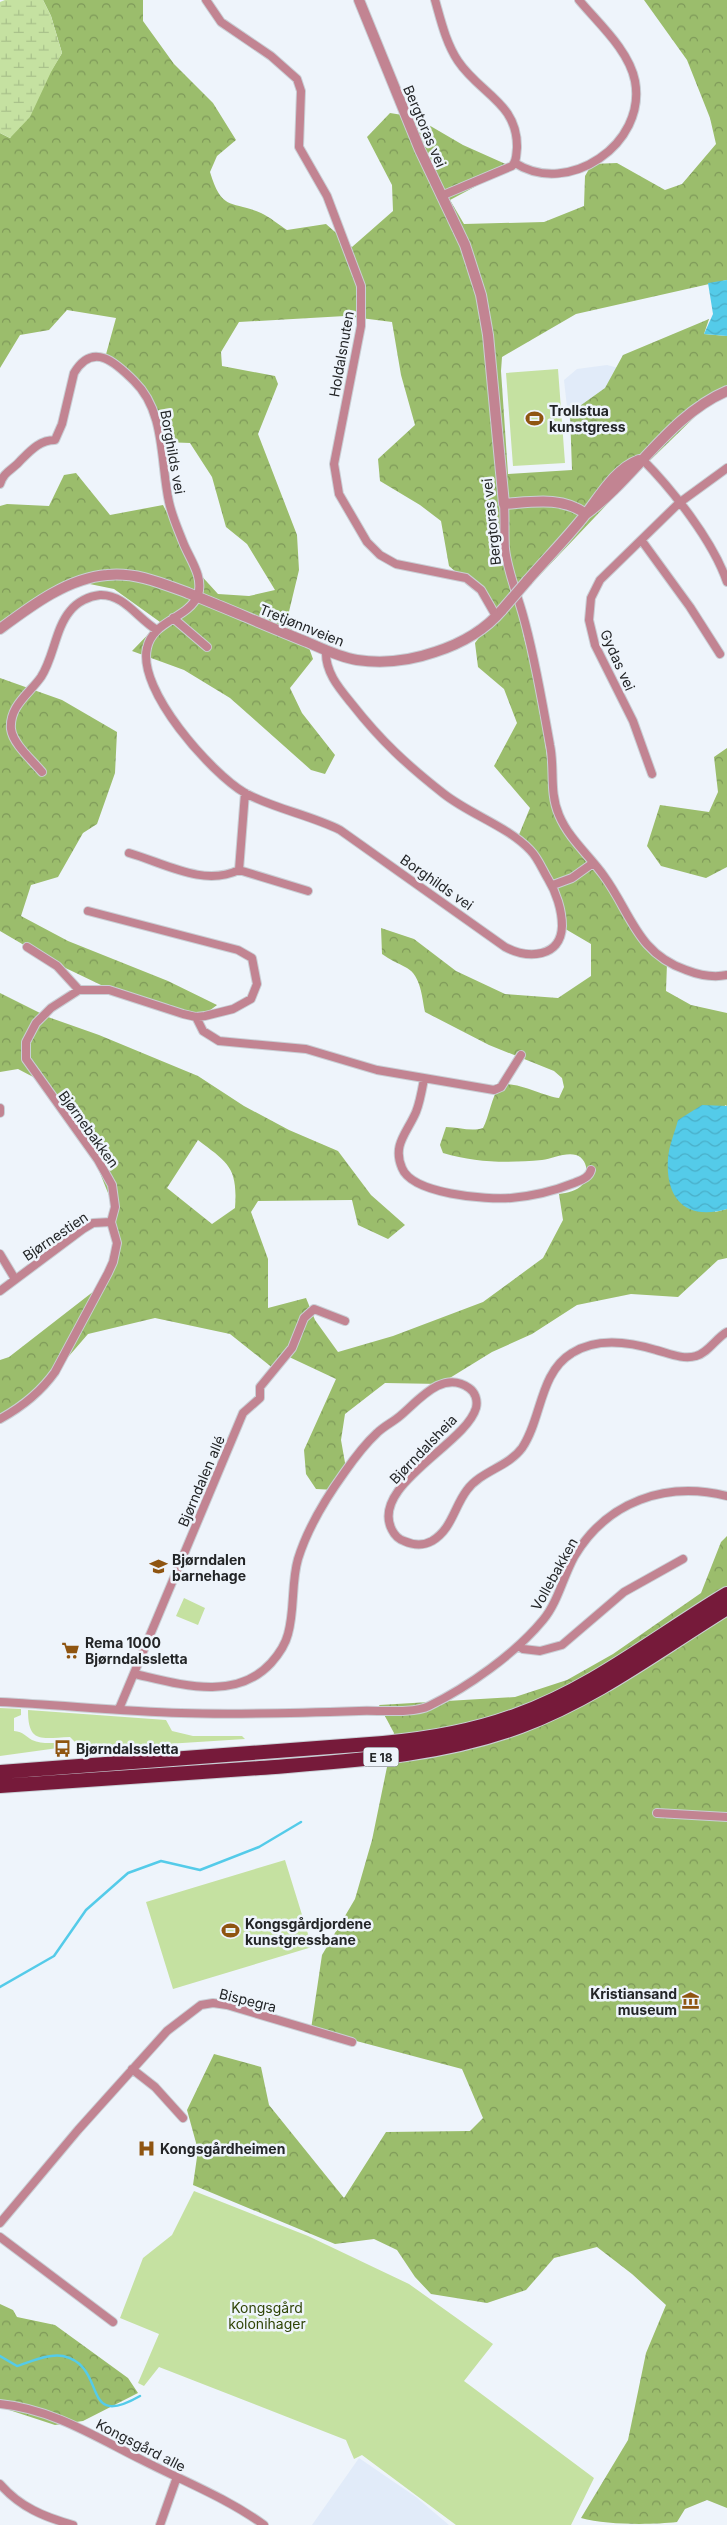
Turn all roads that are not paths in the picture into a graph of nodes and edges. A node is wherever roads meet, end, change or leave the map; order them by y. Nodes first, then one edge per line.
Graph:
1 (206, 0) edge
2 (359, 0) edge
3 (435, 0) edge
4 (578, 0) edge
5 (515, 163) junction
6 (441, 196) junction
7 (727, 392) edge
8 (642, 459) junction
9 (727, 468) edge
10 (0, 484) edge
11 (679, 503) junction
12 (504, 504) junction
13 (586, 514) junction
14 (642, 541) junction
15 (727, 582) edge
16 (197, 596) junction
17 (499, 613) junction
18 (174, 618) junction
19 (0, 628) edge
20 (157, 630) junction
21 (207, 646) dead end
22 (326, 651) junction
23 (720, 654) dead end
24 (42, 772) dead end
25 (652, 774) dead end
26 (245, 792) junction
27 (129, 854) dead end
28 (592, 863) junction
29 (239, 870) junction
30 (553, 885) junction
31 (308, 891) dead end
32 (88, 911) dead end
33 (27, 947) dead end
34 (727, 975) edge
35 (79, 990) junction
36 (196, 1017) junction
37 (521, 1054) dead end
38 (424, 1079) junction
39 (0, 1108) edge
40 (0, 1112) edge
41 (592, 1170) dead end
42 (111, 1222) junction
43 (0, 1254) edge
44 (15, 1279) junction
45 (0, 1290) edge
46 (345, 1321) dead end
47 (727, 1332) edge
48 (0, 1419) edge
49 (727, 1496) edge
50 (683, 1559) dead end
51 (727, 1594) edge
52 (727, 1608) edge
53 (518, 1646) junction
54 (135, 1674) junction
55 (0, 1702) edge
56 (119, 1709) junction
57 (0, 1772) edge
58 (0, 1786) edge
59 (657, 1813) dead end
60 (727, 1817) edge
61 (352, 2042) dead end
62 (132, 2069) junction
63 (184, 2118) dead end
64 (0, 2223) edge
65 (0, 2237) edge
66 (113, 2322) dead end
67 (0, 2404) edge
68 (177, 2477) junction
69 (0, 2484) edge
70 (73, 2525) edge
71 (160, 2525) edge
72 (264, 2525) edge

1 - 17 street, Holdalsnuten
2 - 6 street, Bergtoras vei
3 - 5 street
4 - 5 street
5 - 6 street
6 - 12 street, Bergtoras vei
7 - 8 street, Tretjønnveien
8 - 11 street
8 - 13 street, Tretjønnveien
9 - 11 street, Gydas vei
10 - 16 street, Borghilds vei
11 - 14 street, Gydas vei
11 - 15 street
12 - 13 street
12 - 28 street, Bergtoras vei
13 - 17 street, Tretjønnveien, bridge
14 - 23 street
14 - 25 street, Gydas vei
16 - 18 street, Borghilds vei
16 - 19 street, Tretjønnveien
16 - 22 street, Tretjønnveien
17 - 22 street, Tretjønnveien
18 - 20 street, Borghilds vei
18 - 21 street
20 - 24 street
20 - 26 street, Borghilds vei
22 - 30 street, Borghilds vei
26 - 29 street
26 - 30 street, Borghilds vei
27 - 29 street
28 - 30 street
28 - 34 street, Bergtoras vei
29 - 31 street
32 - 36 street
33 - 35 street
35 - 36 street
35 - 42 street, Bjørnebakken
36 - 38 street
37 - 38 street
38 - 41 street
39 - 40 street
42 - 44 street, Bjørnestien
42 - 48 street, Bjørnebakken
43 - 44 street, Bjørnestien
44 - 45 street, Bjørnestien
46 - 54 street, Bjørndalen allé
47 - 54 street, Bjørndalsheia
49 - 53 street, Vollebakken
50 - 53 street
51 - 57 highway, E 18
52 - 58 highway, E 18
53 - 56 street, Vollebakken
54 - 56 street, Bjørndalen allé
55 - 56 street
59 - 60 street
61 - 62 street, Bispegra
62 - 63 street
62 - 64 street, Bispegra
65 - 66 street
67 - 68 street, Kongsgård alle
68 - 71 street
68 - 72 street, Kongsgård alle
69 - 70 street

